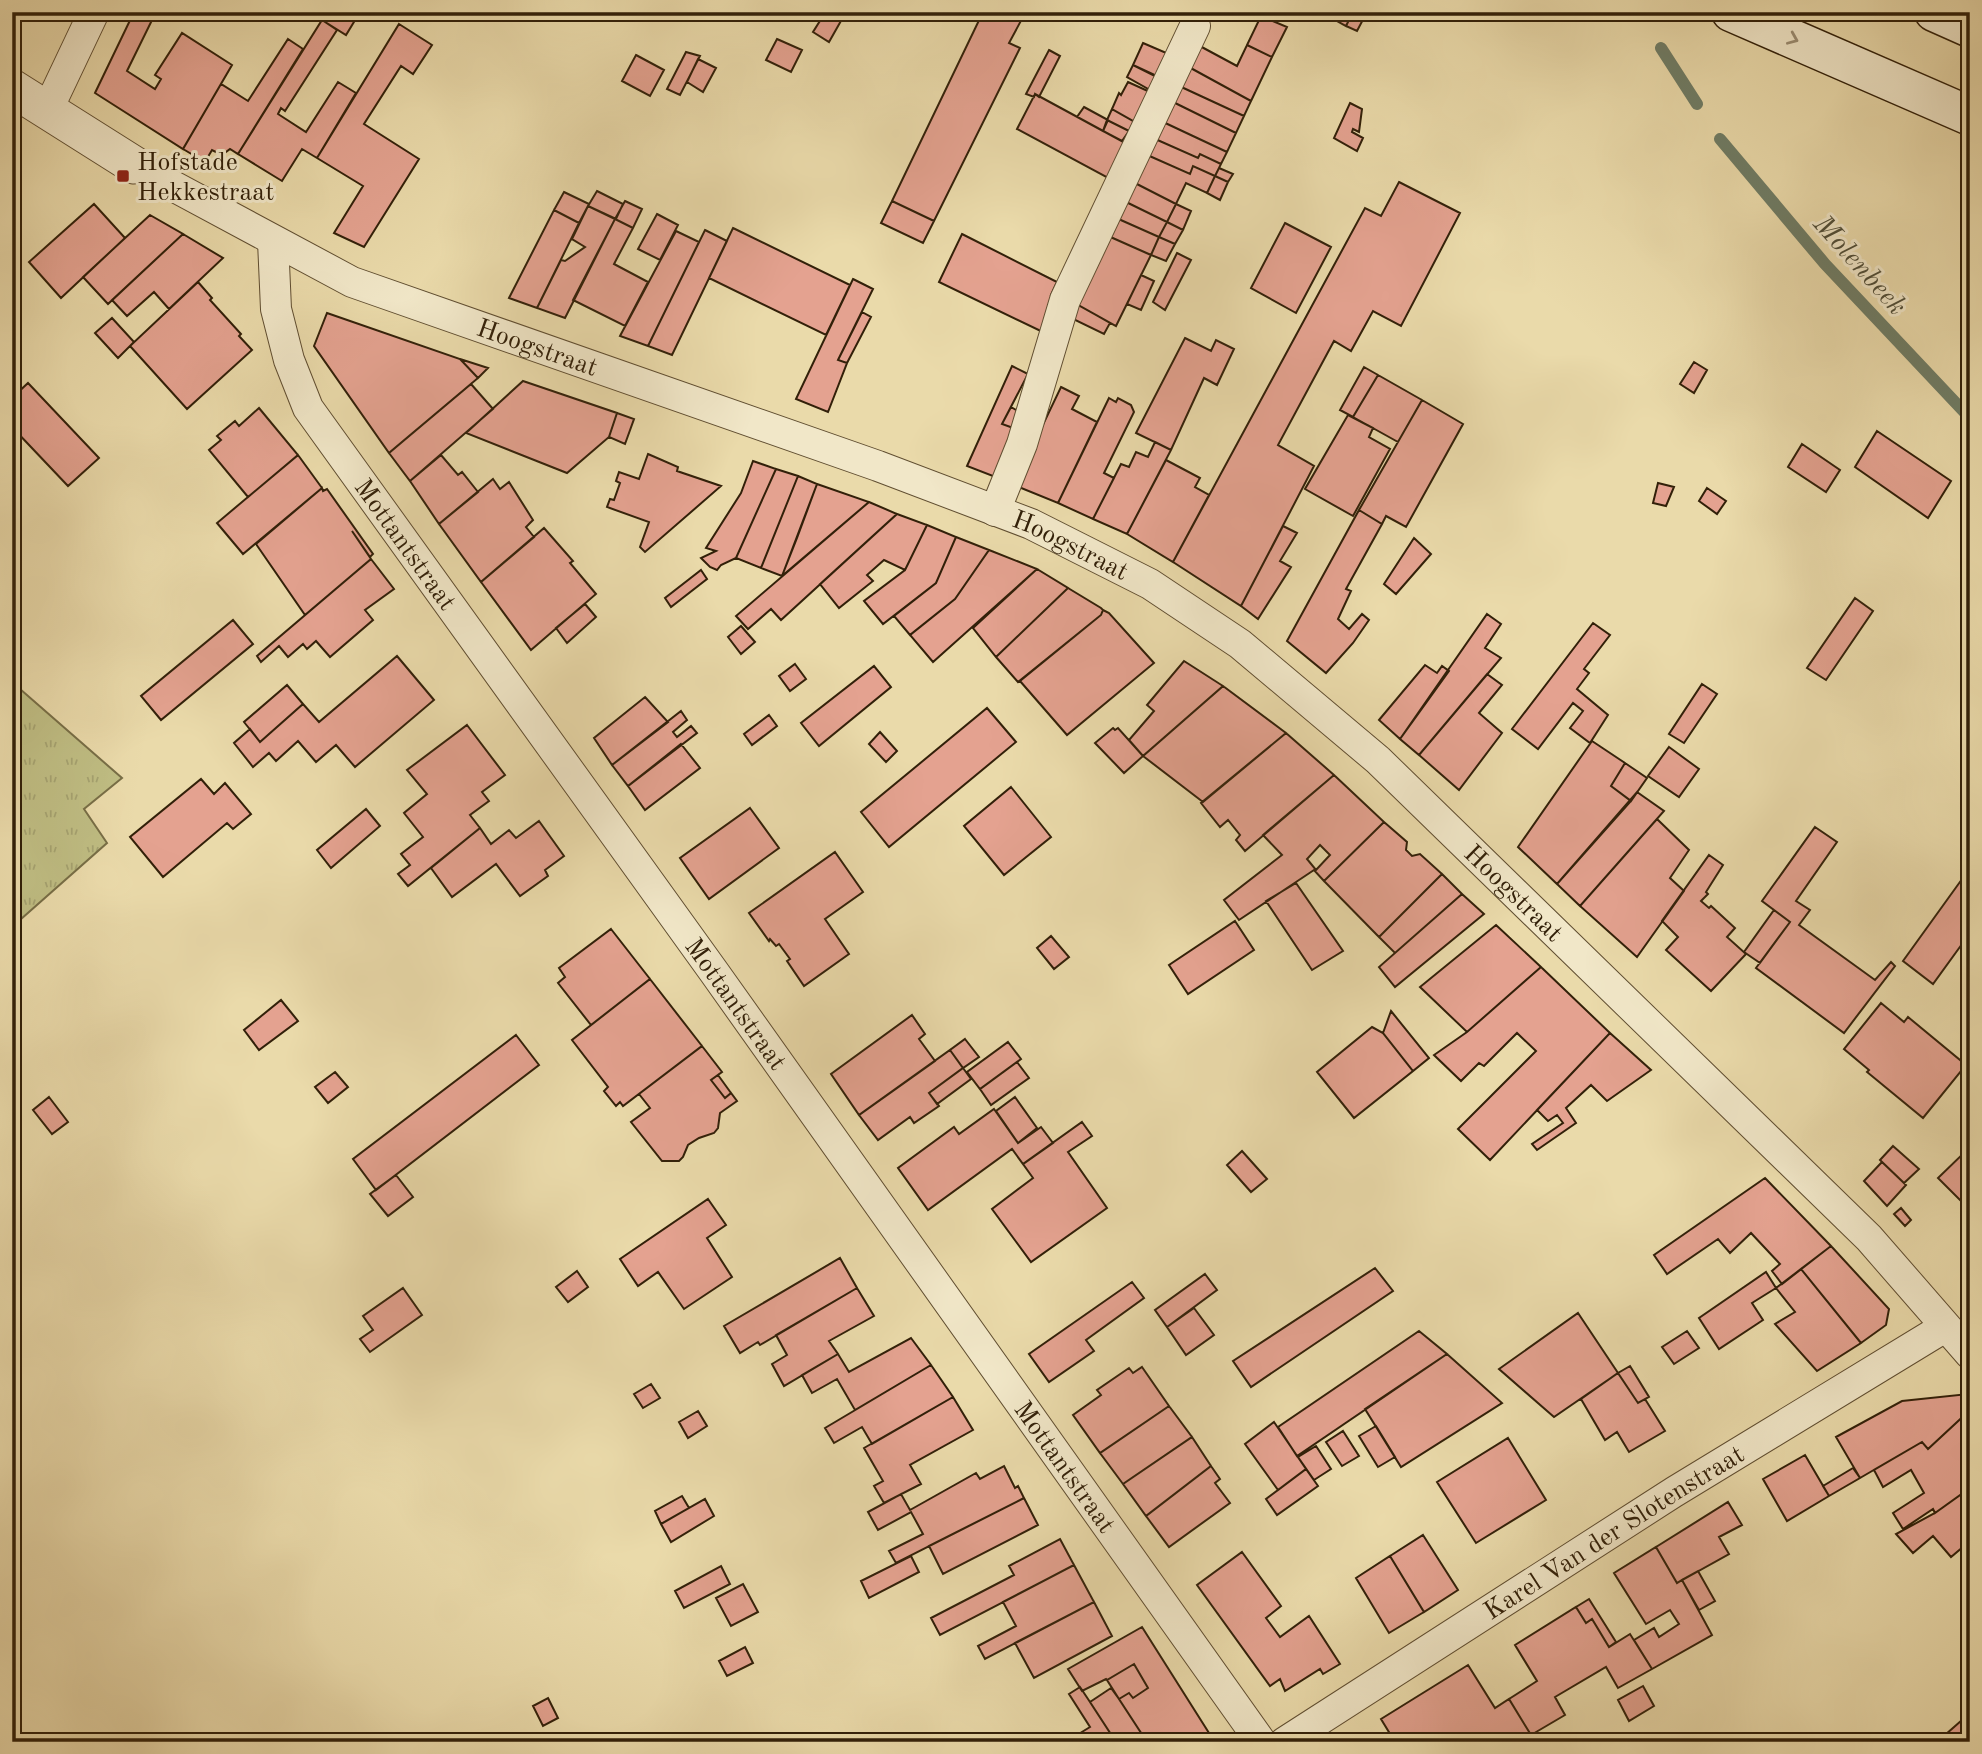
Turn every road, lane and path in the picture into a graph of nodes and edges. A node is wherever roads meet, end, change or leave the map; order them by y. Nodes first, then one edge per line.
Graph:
1 (94, 12) edge
2 (1731, 12) edge
3 (1934, 12) edge
4 (1195, 26) dead end
5 (1970, 28) edge
6 (12, 88) edge
7 (48, 109) junction
8 (1970, 116) edge
9 (134, 165) joint
10 (273, 241) junction
11 (995, 511) junction
12 (1945, 1327) junction
13 (1970, 1354) edge
14 (1261, 1742) edge
15 (1285, 1742) edge

1 - 7 street
2 -> 8 main road
3 - 5 main road
4 - 11 street, Hoogstraat
6 - 7 street
7 - 9 street
9 - 10 street, Hoogstraat
10 - 11 street, Hoogstraat
10 - 14 street, Mottantstraat
11 - 12 street, Hoogstraat
12 - 13 street, Hoogstraat
12 - 15 street, Karel Van der Slotenstraat

